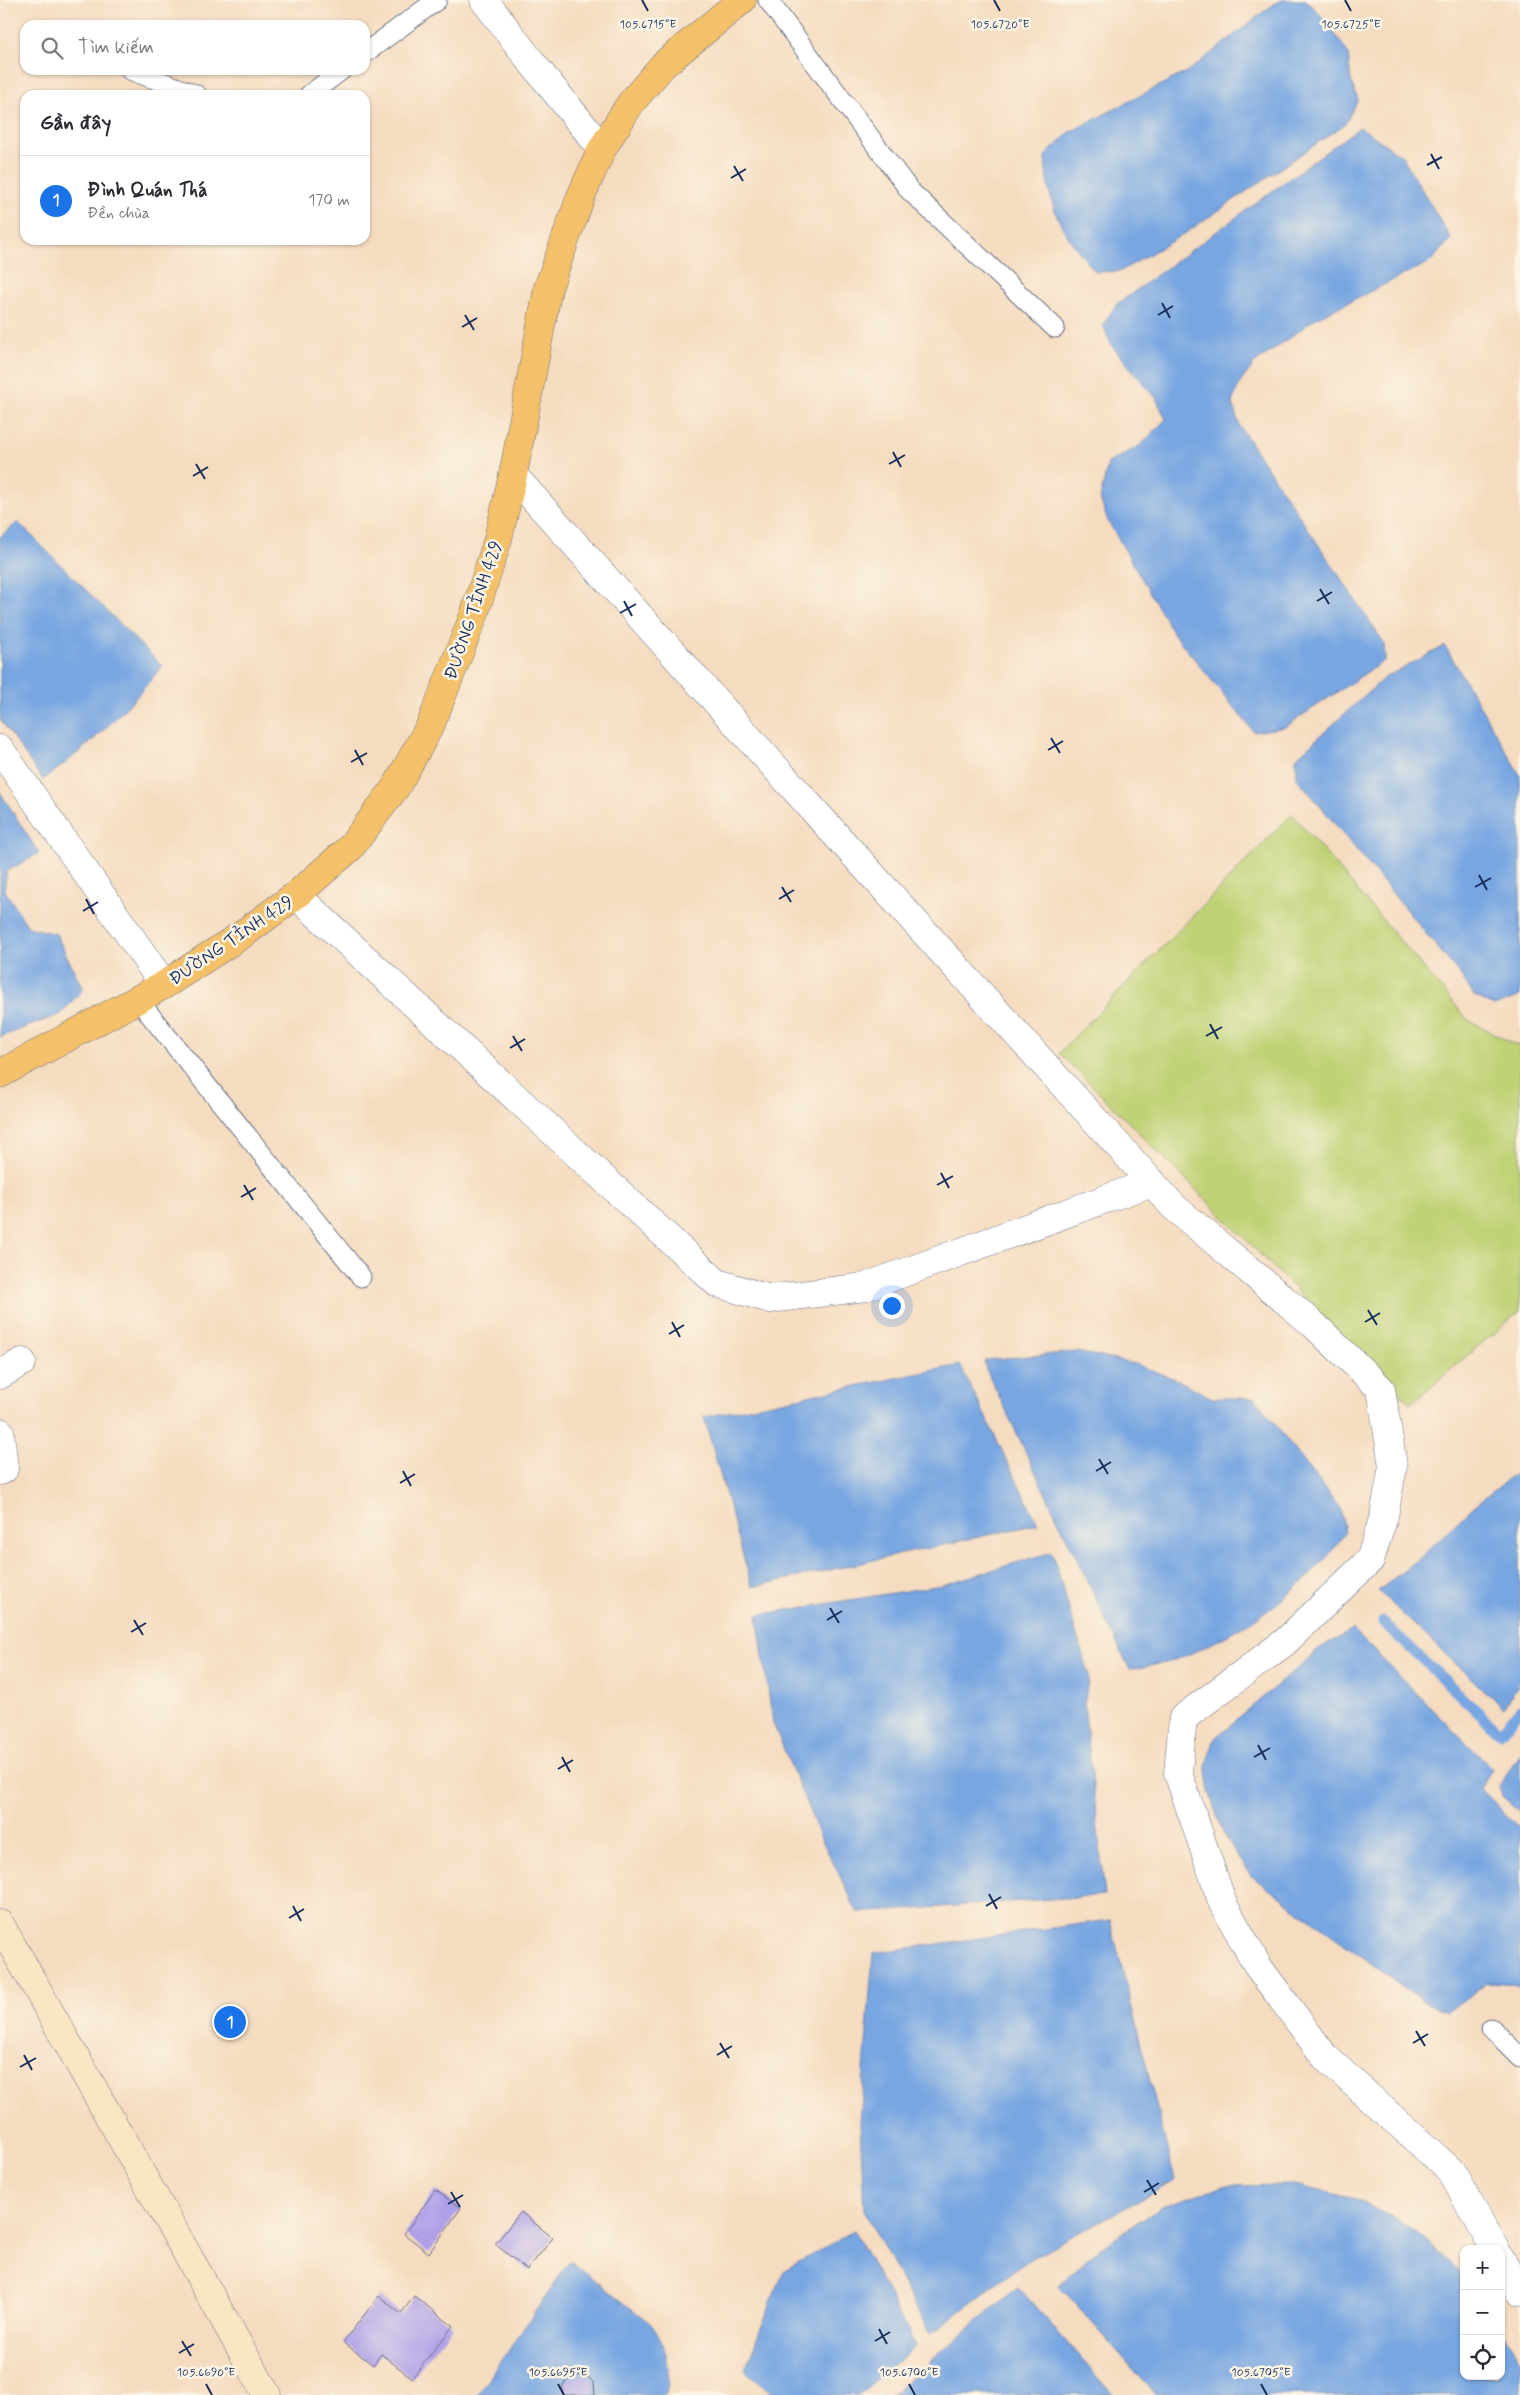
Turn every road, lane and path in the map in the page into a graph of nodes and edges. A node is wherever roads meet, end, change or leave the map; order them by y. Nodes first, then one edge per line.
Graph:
1 (437, 0) edge
2 (484, 0) edge
3 (742, 0) edge
4 (768, 0) edge
5 (370, 49) edge
6 (143, 75) edge
7 (335, 75) edge
8 (184, 90) edge
9 (316, 90) edge
10 (602, 149) junction
11 (1055, 328) dead end
12 (513, 475) junction
13 (0, 749) edge
14 (296, 896) junction
15 (164, 985) junction
16 (138, 1000) junction
17 (0, 1074) edge
18 (1152, 1182) junction
19 (361, 1277) dead end
20 (0, 1432) edge
21 (0, 1471) edge
22 (0, 1924) edge
23 (1491, 2028) dead end
24 (1520, 2057) edge
25 (1493, 2245) edge
26 (1505, 2266) edge
27 (1520, 2291) edge
28 (267, 2395) edge

1 - 5 lane
2 - 10 street
3 - 10 main road, ĐƯỜNG TỈNH 429
4 - 11 lane
6 - 8 lane
7 - 9 lane
10 - 12 main road, ĐƯỜNG TỈNH 429
12 - 14 main road, ĐƯỜNG TỈNH 429
12 - 18 street
13 - 15 street
14 - 15 main road, ĐƯỜNG TỈNH 429
14 - 18 street
15 - 16 main road, ĐƯỜNG TỈNH 429
16 - 17 main road, ĐƯỜNG TỈNH 429
16 - 19 lane
18 - 25 street
20 - 21 street
22 - 28 street
23 - 24 lane
26 - 27 street

